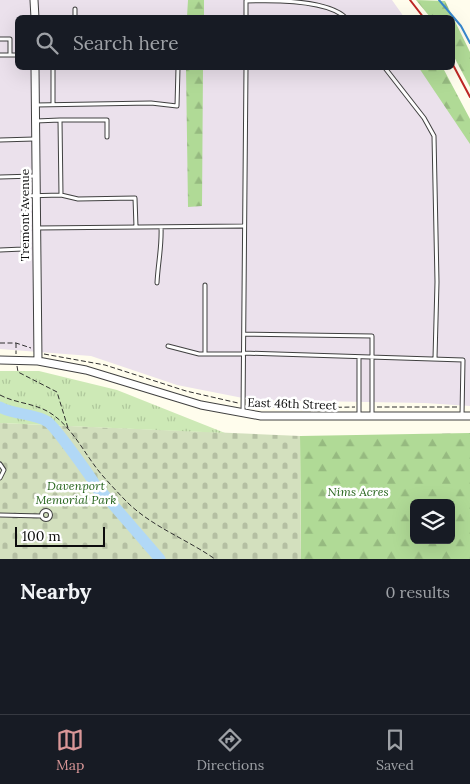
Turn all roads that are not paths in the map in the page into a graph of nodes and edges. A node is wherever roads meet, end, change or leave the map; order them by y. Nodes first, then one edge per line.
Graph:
1 (34, 0) edge
2 (75, 9) dead end
3 (35, 15) edge
4 (75, 15) edge
5 (246, 15) edge
6 (342, 15) edge
7 (0, 39) edge
8 (0, 55) edge
9 (10, 55) junction
10 (15, 55) edge
11 (35, 70) edge
12 (52, 70) edge
13 (178, 70) edge
14 (246, 70) edge
15 (387, 70) edge
16 (35, 104) junction
17 (53, 104) junction
18 (60, 120) junction
19 (36, 121) junction
20 (107, 136) dead end
21 (36, 139) junction
22 (0, 140) edge
23 (36, 176) junction
24 (0, 177) edge
25 (36, 194) junction
26 (62, 195) junction
27 (244, 226) junction
28 (136, 227) junction
29 (161, 227) junction
30 (36, 228) junction
31 (0, 250) edge
32 (157, 283) dead end
33 (205, 286) dead end
34 (244, 334) junction
35 (168, 346) dead end
36 (205, 354) junction
37 (244, 354) junction
38 (360, 357) junction
39 (371, 357) junction
40 (435, 358) junction
41 (0, 360) edge
42 (38, 362) junction
43 (243, 413) junction
44 (466, 416) edge
45 (360, 417) junction
46 (372, 417) junction
47 (0, 464) edge
48 (0, 478) edge
49 (0, 515) edge
50 (42, 516) dead end

1 - 3 street
2 - 4 lane
5 - 6 lane
7 - 9 lane
8 - 9 lane
9 - 10 lane
11 - 16 street, Tremont Avenue
12 - 17 lane
13 - 17 lane
14 - 27 lane
15 - 40 lane
16 - 17 lane
16 - 19 street, Tremont Avenue
18 - 19 lane
18 - 20 lane
18 - 26 lane
19 - 21 street, Tremont Avenue
21 - 22 lane
21 - 23 street, Tremont Avenue
23 - 24 lane
23 - 25 street, Tremont Avenue
25 - 26 lane
25 - 30 street, Tremont Avenue
25 - 31 lane
26 - 28 lane
27 - 29 lane
27 - 34 lane
28 - 29 lane
28 - 30 lane
29 - 32 lane
30 - 42 street, Tremont Avenue
33 - 36 lane
34 - 37 lane
34 - 39 lane
35 - 36 lane
36 - 37 lane
37 - 38 lane
37 - 43 lane
38 - 39 lane
38 - 45 lane
39 - 40 lane
39 - 46 lane
40 - 44 lane
41 - 42 street, East 46th Street
42 - 43 street, East 46th Street
43 - 45 street, East 46th Street
44 - 46 street, East 46th Street
45 - 46 street, East 46th Street
47 - 48 lane
49 - 50 lane

